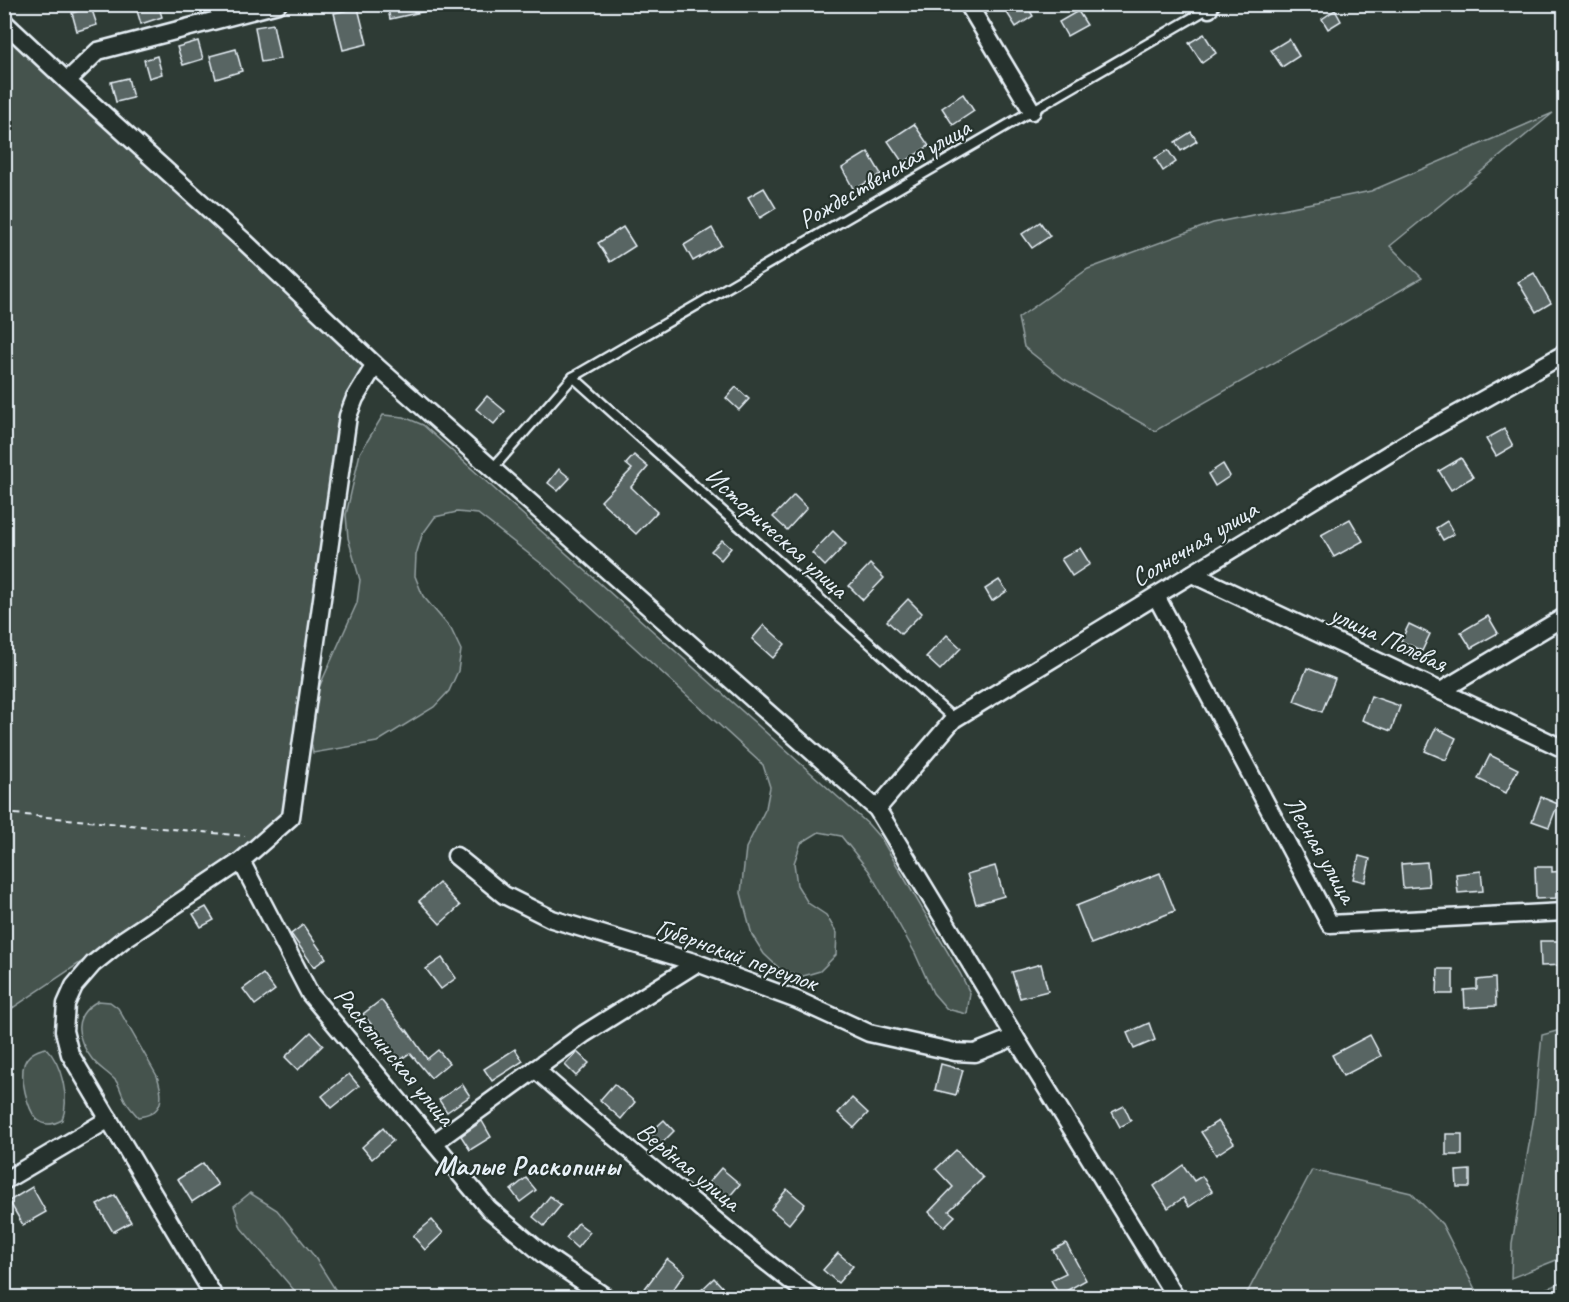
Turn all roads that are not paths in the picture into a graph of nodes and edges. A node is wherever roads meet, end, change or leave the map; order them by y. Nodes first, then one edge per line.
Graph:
1 (278, 4) edge
2 (968, 4) edge
3 (1210, 6) edge
4 (4, 22) edge
5 (67, 81) junction
6 (1032, 111) junction
7 (1564, 354) edge
8 (375, 365) junction
9 (573, 377) junction
10 (492, 469) junction
11 (1192, 574) junction
12 (1156, 596) junction
13 (1564, 617) edge
14 (1441, 691) junction
15 (954, 719) junction
16 (1564, 749) edge
17 (877, 809) junction
18 (456, 856) dead end
19 (241, 861) junction
20 (1564, 912) edge
21 (697, 963) junction
22 (1015, 1037) junction
23 (535, 1069) junction
24 (109, 1119) junction
25 (435, 1142) junction
26 (4, 1181) edge
27 (215, 1298) edge
28 (607, 1298) edge
29 (814, 1298) edge
30 (1176, 1298) edge

1 - 5 street
2 - 6 street
3 - 6 lane, Рождественская улица
4 - 5 street
5 - 8 street
6 - 9 lane, Рождественская улица
7 - 11 street, Солнечная улица
8 - 10 street
8 - 19 street
9 - 10 lane, Рождественская улица
9 - 15 lane, Историческая улица
10 - 17 street
11 - 12 street, Солнечная улица
11 - 14 street, улица Полевая
12 - 15 street, Солнечная улица
12 - 20 street, Лесная улица
13 - 14 street
14 - 16 street, улица Полевая
15 - 17 street, Солнечная улица
17 - 22 street
18 - 21 street, Губернский переулок
19 - 24 street
19 - 25 street, Раскопинская улица
21 - 22 street, Губернский переулок
21 - 23 street
22 - 30 street
23 - 25 street
23 - 29 street, Вербная улица
24 - 26 street
24 - 27 street
25 - 28 street, Раскопинская улица

